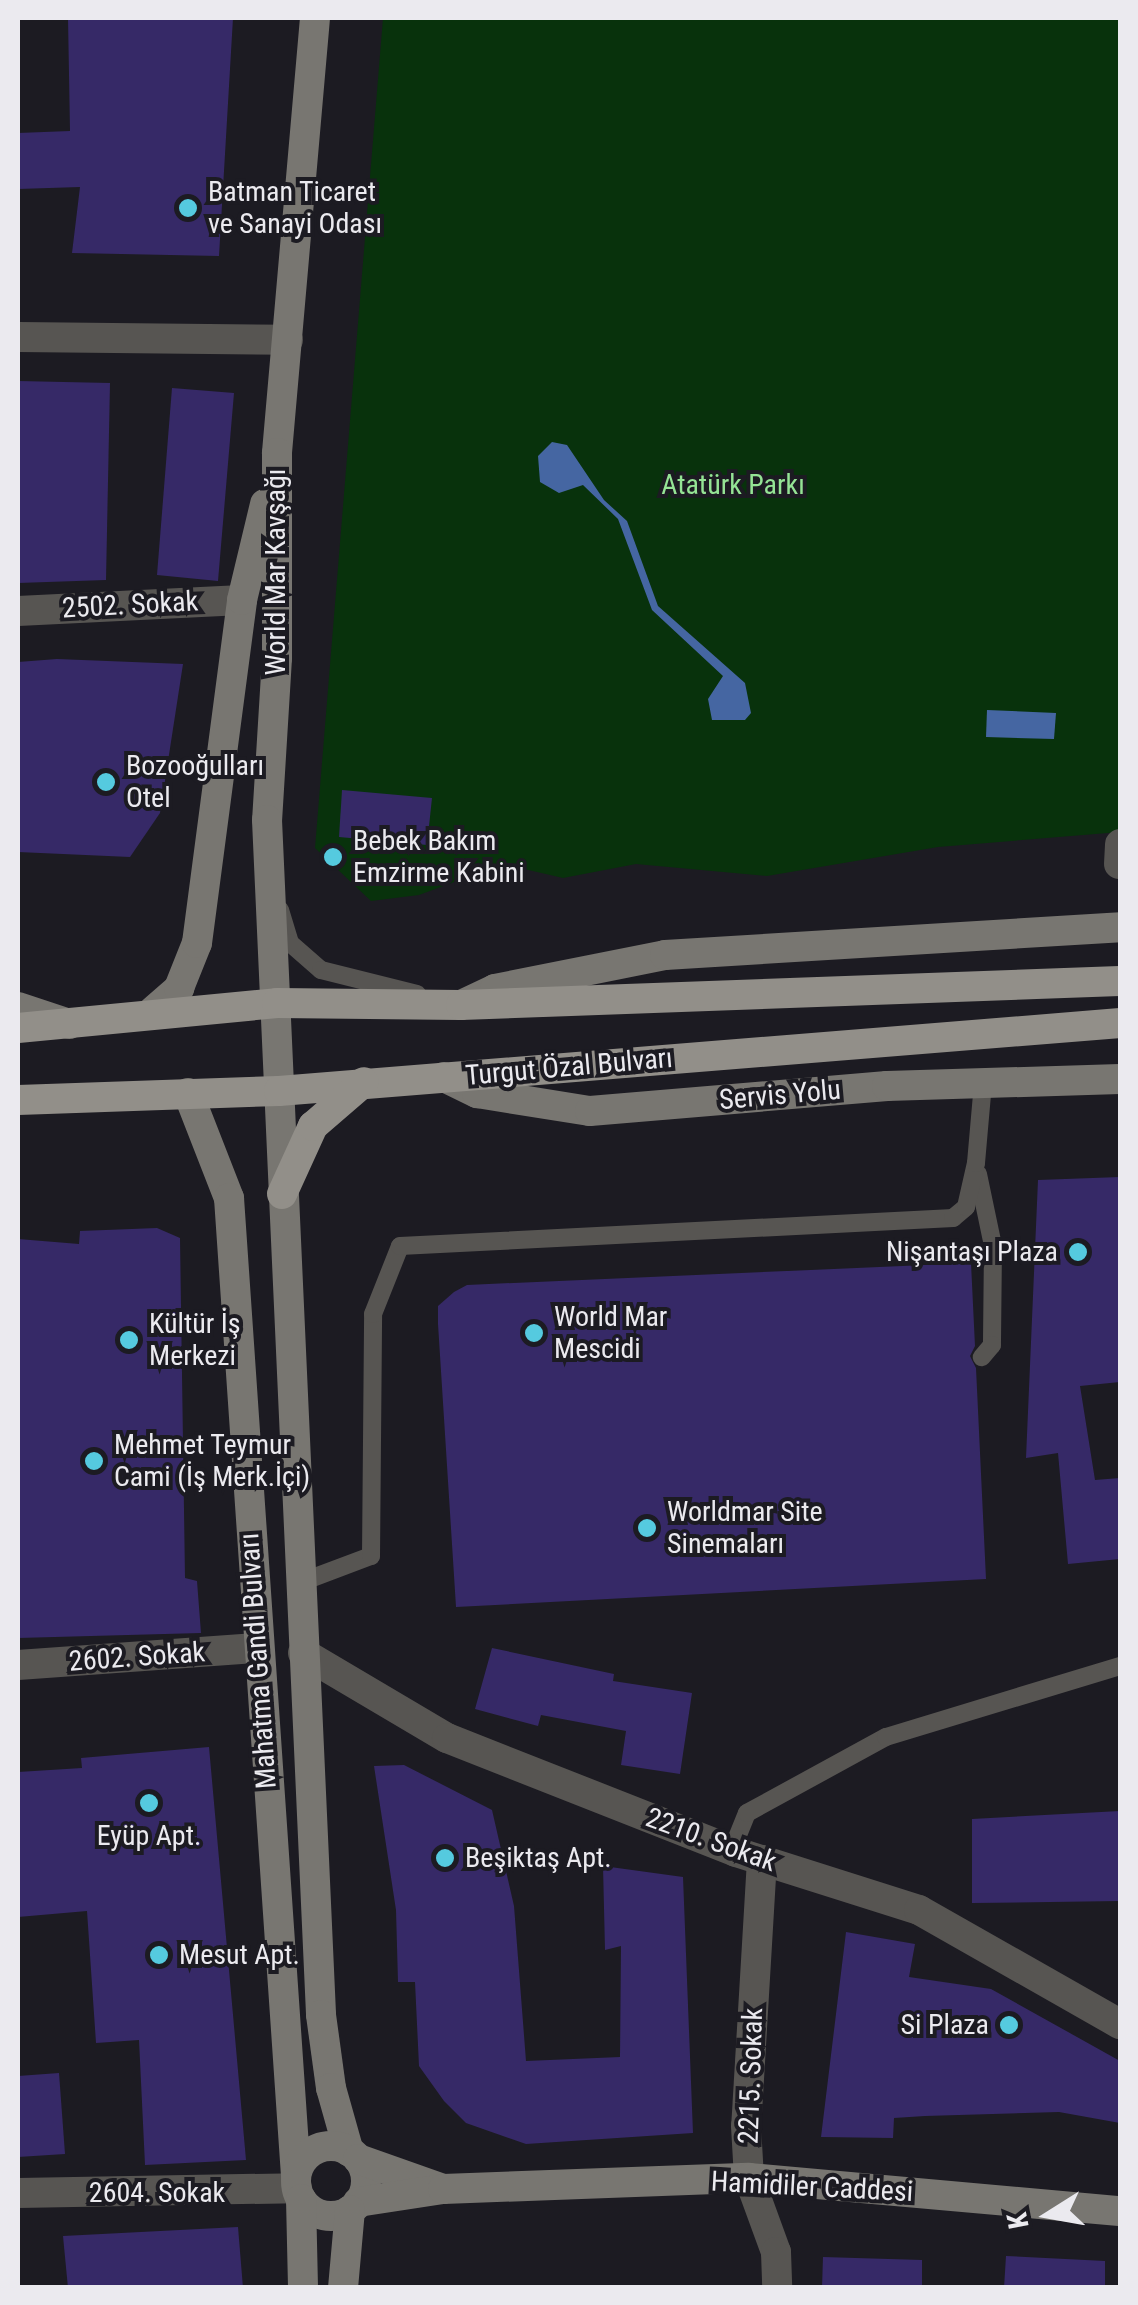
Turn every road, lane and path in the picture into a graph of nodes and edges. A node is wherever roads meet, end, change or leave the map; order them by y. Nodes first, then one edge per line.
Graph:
1 (315, 18) edge
2 (18, 337) edge
3 (288, 340) junction
4 (277, 452) junction
5 (242, 600) junction
6 (18, 611) edge
7 (272, 882) junction
8 (1120, 927) edge
9 (1120, 980) edge
10 (276, 1002) junction
11 (461, 1005) junction
12 (18, 1008) edge
13 (154, 1011) junction
14 (1120, 1023) edge
15 (70, 1024) junction
16 (18, 1028) edge
17 (444, 1077) junction
18 (1120, 1079) edge
19 (364, 1082) junction
20 (983, 1084) junction
21 (279, 1091) junction
22 (188, 1093) junction
23 (18, 1100) edge
24 (976, 1163) junction
25 (282, 1194) junction
26 (982, 1358) dead end
27 (300, 1583) junction
28 (256, 1648) junction
29 (303, 1653) junction
30 (18, 1666) edge
31 (1120, 1666) edge
32 (747, 1854) junction
33 (1120, 2024) edge
34 (354, 2155) junction
35 (749, 2178) junction
36 (298, 2188) junction
37 (443, 2190) junction
38 (18, 2193) edge
39 (354, 2206) junction
40 (1120, 2212) edge
41 (304, 2288) edge
42 (343, 2288) edge
43 (777, 2288) edge

1 - 3 main road
2 - 3 street
3 - 4 main road
4 - 5 main road, World Mar Kavşağı
4 - 7 main road, World Mar Kavşağı
5 - 6 street, 2502. Sokak
5 - 13 main road, World Mar Kavşağı
7 - 10 main road, World Mar Kavşağı
7 - 11 lane
8 - 11 main road
9 - 11 main road
10 - 11 main road
10 - 13 main road
10 - 21 main road, World Mar Kavşağı
12 - 15 main road
13 - 15 main road
14 - 17 main road, Turgut Özal Bulvarı
15 - 16 main road
17 - 19 main road, Turgut Özal Bulvarı
17 - 20 main road, Servis Yolu
18 - 20 main road, Servis Yolu
19 - 21 main road, Turgut Özal Bulvarı
19 - 25 main road
20 - 24 lane
21 - 22 main road, Turgut Özal Bulvarı
21 - 25 main road, Mahatma Gandi Bulvarı
22 - 23 main road, Turgut Özal Bulvarı
22 - 28 main road, Mahatma Gandi Bulvarı
24 - 26 lane
24 - 27 lane
25 - 27 main road, Mahatma Gandi Bulvarı
27 - 29 main road, Mahatma Gandi Bulvarı
28 - 30 street, 2602. Sokak
28 - 36 main road, Mahatma Gandi Bulvarı
29 - 32 street, 2210. Sokak
29 - 34 main road, Mahatma Gandi Bulvarı
31 - 32 lane
32 - 33 street, 2210. Sokak
32 - 35 street, 2215. Sokak
34 - 36 main road
34 - 37 main road
34 - 39 main road
35 - 37 main road, Hamidiler Caddesi
35 - 40 main road, Hamidiler Caddesi
35 - 43 street, 2215. Sokak
36 - 38 street, 2604. Sokak
36 - 39 main road
36 - 41 main road, Mahatma Gandi Bulvarı
37 - 39 main road, Hamidiler Caddesi
39 - 42 main road

